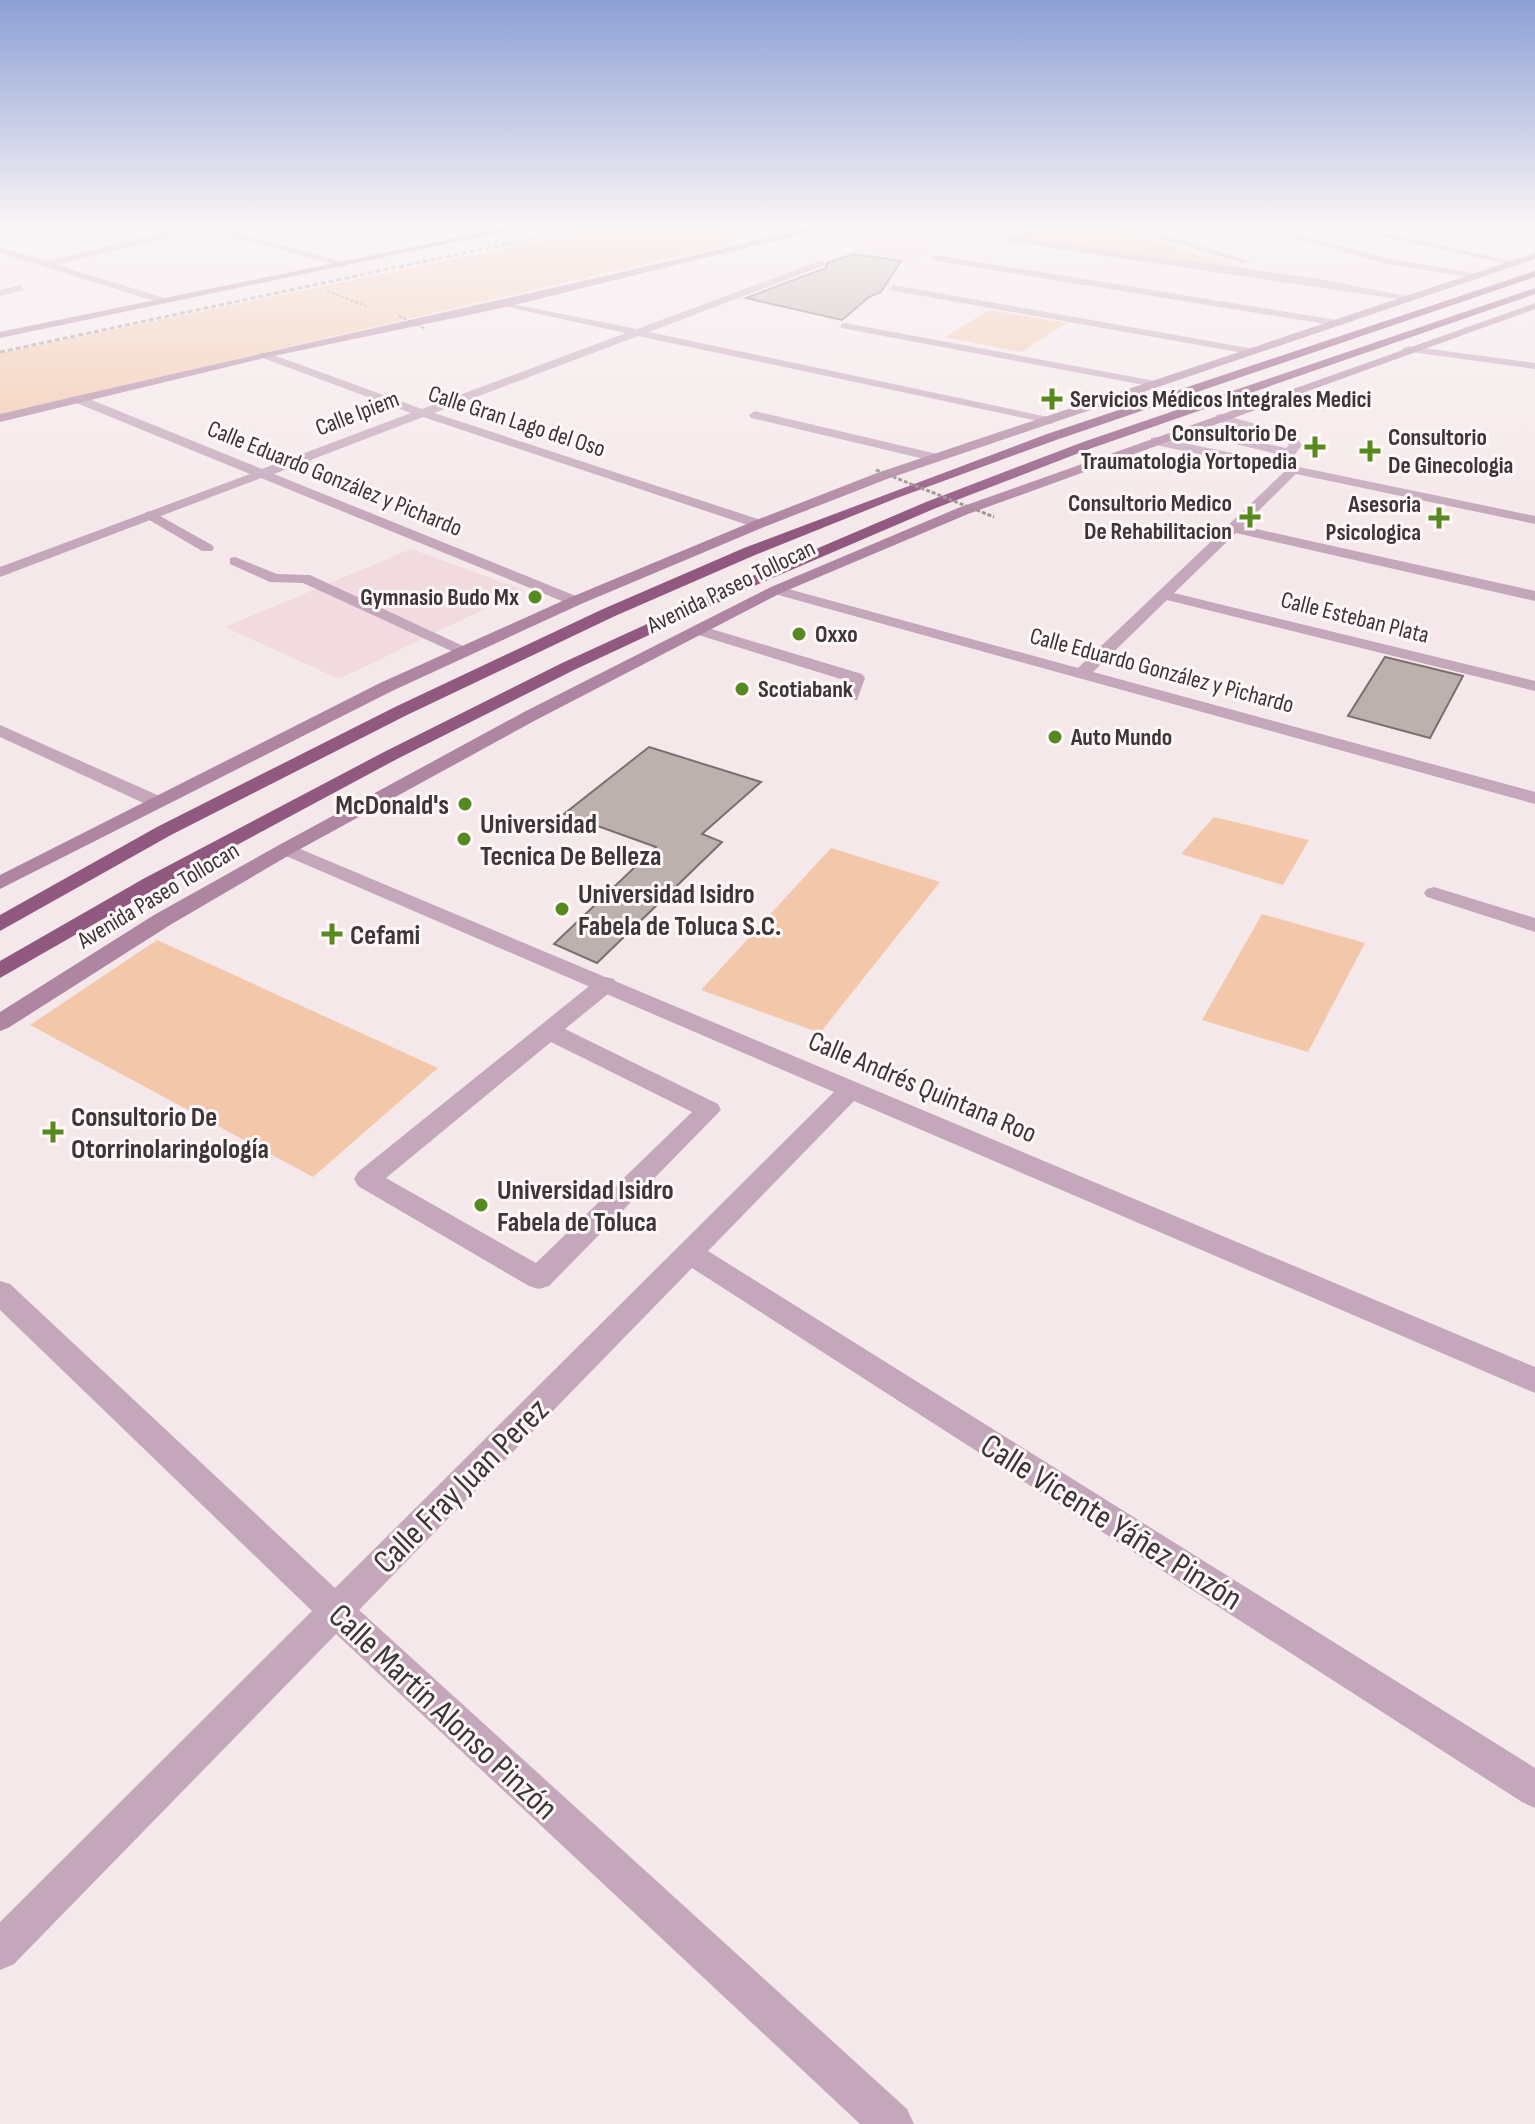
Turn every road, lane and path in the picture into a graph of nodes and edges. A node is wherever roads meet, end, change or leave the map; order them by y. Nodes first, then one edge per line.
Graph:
1 (52, 324) edge
2 (411, 324) edge
3 (416, 324) edge
4 (592, 324) edge
5 (660, 324) edge
6 (1097, 324) edge
7 (1333, 324) edge
8 (1385, 324) edge
9 (1446, 324) edge
10 (1482, 324) edge
11 (845, 326) dead end
12 (426, 329) dead end
13 (634, 334) junction
14 (0, 335) edge
15 (1426, 343) junction
16 (1408, 349) junction
17 (1249, 351) junction
18 (264, 355) junction
19 (1506, 361) junction
20 (1535, 366) edge
21 (1155, 384) junction
22 (1201, 385) junction
23 (1132, 392) junction
24 (78, 399) junction
25 (1104, 402) junction
26 (1216, 410) junction
27 (419, 412) junction
28 (755, 415) dead end
29 (0, 418) edge
30 (1048, 421) junction
31 (1077, 428) junction
32 (1186, 429) junction
33 (1155, 441) junction
34 (1290, 453) junction
35 (937, 458) junction
36 (1104, 458) junction
37 (1028, 467) junction
38 (1286, 468) junction
39 (876, 470) dead end
40 (259, 474) junction
41 (151, 515) junction
42 (994, 517) dead end
43 (1535, 520) edge
44 (759, 524) junction
45 (1232, 528) junction
46 (207, 548) dead end
47 (235, 561) dead end
48 (0, 572) edge
49 (776, 590) junction
50 (1164, 595) junction
51 (1535, 596) edge
52 (575, 601) junction
53 (698, 630) junction
54 (466, 651) junction
55 (1082, 673) junction
56 (1535, 686) edge
57 (851, 696) dead end
58 (0, 730) edge
59 (1535, 798) edge
60 (157, 802) junction
61 (286, 849) junction
62 (0, 883) edge
63 (1434, 893) dead end
64 (0, 924) edge
65 (1535, 925) edge
66 (0, 971) edge
67 (606, 984) junction
68 (0, 1023) edge
69 (549, 1031) junction
70 (852, 1088) junction
71 (690, 1253) junction
72 (0, 1292) edge
73 (1535, 1380) edge
74 (335, 1610) junction
75 (1535, 1789) edge
76 (0, 1950) edge
77 (892, 2124) edge

1 - 14 main road
2 - 18 main road
3 - 12 path, bridge
4 - 13 street
5 - 13 street, Calle Ipiem
6 - 17 street
7 - 17 main road, Avenida Paseo Tollocan
8 - 22 highway, Avenida Paseo Tollocan
9 - 26 highway, Avenida Paseo Tollocan
10 - 15 main road, Avenida Paseo Tollocan
11 - 21 street
13 - 27 street, Calle Ipiem
13 - 30 street
15 - 16 main road, Avenida Paseo Tollocan
15 - 19 street
16 - 19 street
16 - 26 main road, Avenida Paseo Tollocan
17 - 21 main road, Avenida Paseo Tollocan
18 - 24 main road
18 - 27 street, Calle Gran Lago del Oso
19 - 20 street
21 - 23 main road, Avenida Paseo Tollocan
22 - 23 highway
22 - 31 highway, Avenida Paseo Tollocan
23 - 25 main road, Avenida Paseo Tollocan
24 - 29 main road
24 - 40 street, Calle Eduardo González y Pichardo
25 - 30 main road, Avenida Paseo Tollocan
25 - 31 highway
26 - 32 main road, Avenida Paseo Tollocan
26 - 34 street
26 - 37 highway, Avenida Paseo Tollocan
27 - 40 street, Calle Ipiem
27 - 44 street, Calle Gran Lago del Oso
28 - 35 street
30 - 35 main road, Avenida Paseo Tollocan
31 - 64 highway, Avenida Paseo Tollocan
32 - 33 main road, Avenida Paseo Tollocan
32 - 34 street
33 - 36 main road, Avenida Paseo Tollocan
33 - 38 street
34 - 38 street
35 - 44 main road, Avenida Paseo Tollocan
36 - 37 highway
36 - 49 main road, Avenida Paseo Tollocan
37 - 66 highway, Avenida Paseo Tollocan
38 - 43 street
38 - 45 street
39 - 42 path, bridge
40 - 41 street, Calle Ipiem
40 - 52 street, Calle Eduardo González y Pichardo
41 - 46 street
41 - 48 street, Calle Ipiem
44 - 52 main road, Avenida Paseo Tollocan
45 - 50 street
45 - 51 street
47 - 54 street
49 - 53 main road, Avenida Paseo Tollocan
49 - 55 street, Calle Eduardo González y Pichardo
50 - 55 street
50 - 56 street, Calle Esteban Plata
52 - 54 main road, Avenida Paseo Tollocan
53 - 57 street
53 - 61 main road, Avenida Paseo Tollocan
54 - 60 main road, Avenida Paseo Tollocan
55 - 59 street, Calle Eduardo González y Pichardo
58 - 60 street
60 - 62 main road, Avenida Paseo Tollocan
61 - 67 street, Calle Andrés Quintana Roo
61 - 68 main road, Avenida Paseo Tollocan
63 - 65 street
67 - 69 street
67 - 70 street, Calle Andrés Quintana Roo
69 - 69 street
70 - 71 street, Calle Fray Juan Perez
70 - 73 street, Calle Andrés Quintana Roo
71 - 74 street, Calle Fray Juan Perez
71 - 75 street, Calle Vicente Yáñez Pinzón
72 - 74 street, Calle Martín Alonso Pinzón
74 - 76 street, Calle Fray Juan Perez
74 - 77 street, Calle Martín Alonso Pinzón

